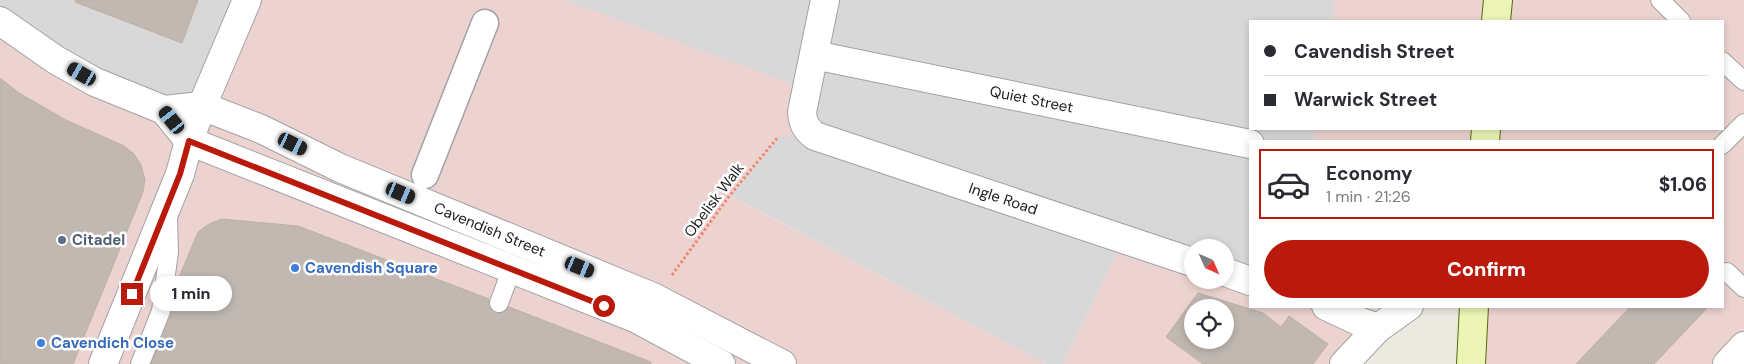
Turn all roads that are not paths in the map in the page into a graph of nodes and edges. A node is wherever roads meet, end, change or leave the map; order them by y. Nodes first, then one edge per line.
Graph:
1 (247, 0) edge
2 (825, 0) edge
3 (1498, 0) edge
4 (1660, 0) edge
5 (1496, 20) edge
6 (1680, 20) edge
7 (0, 21) edge
8 (485, 23) dead end
9 (814, 55) junction
10 (1724, 63) edge
11 (1744, 81) edge
12 (202, 106) junction
13 (164, 110) junction
14 (1744, 123) edge
15 (189, 141) junction
16 (1249, 144) edge
17 (1724, 144) edge
18 (426, 176) dead end
19 (168, 206) junction
20 (1184, 259) edge
21 (512, 268) junction
22 (1727, 272) dead end
23 (1234, 275) edge
24 (1249, 281) edge
25 (1744, 288) edge
26 (499, 303) dead end
27 (1330, 308) edge
28 (1406, 308) edge
29 (1474, 308) edge
30 (1378, 328) junction
31 (1744, 346) edge
32 (103, 364) edge
33 (140, 364) edge
34 (721, 364) edge
35 (782, 364) edge
36 (1344, 364) edge
37 (1471, 364) edge
38 (1727, 364) edge

1 - 12 street
2 - 9 street
3 - 5 main road
4 - 6 lane
7 - 13 street, Cavendish Street
8 - 18 street
9 - 16 street, Quiet Street
9 - 20 street, Ingle Road
10 - 11 lane
12 - 13 street, Cavendish Street
12 - 15 street
12 - 35 street, Cavendish Street
13 - 15 street, Cavendish Street
14 - 17 lane
15 - 19 street
15 - 21 street, Cavendish Street
19 - 32 street
19 - 33 lane
21 - 26 lane
21 - 34 street, Cavendish Street
22 - 25 lane
23 - 24 street
27 - 30 street
28 - 30 street
29 - 37 main road
30 - 36 street
31 - 38 street

